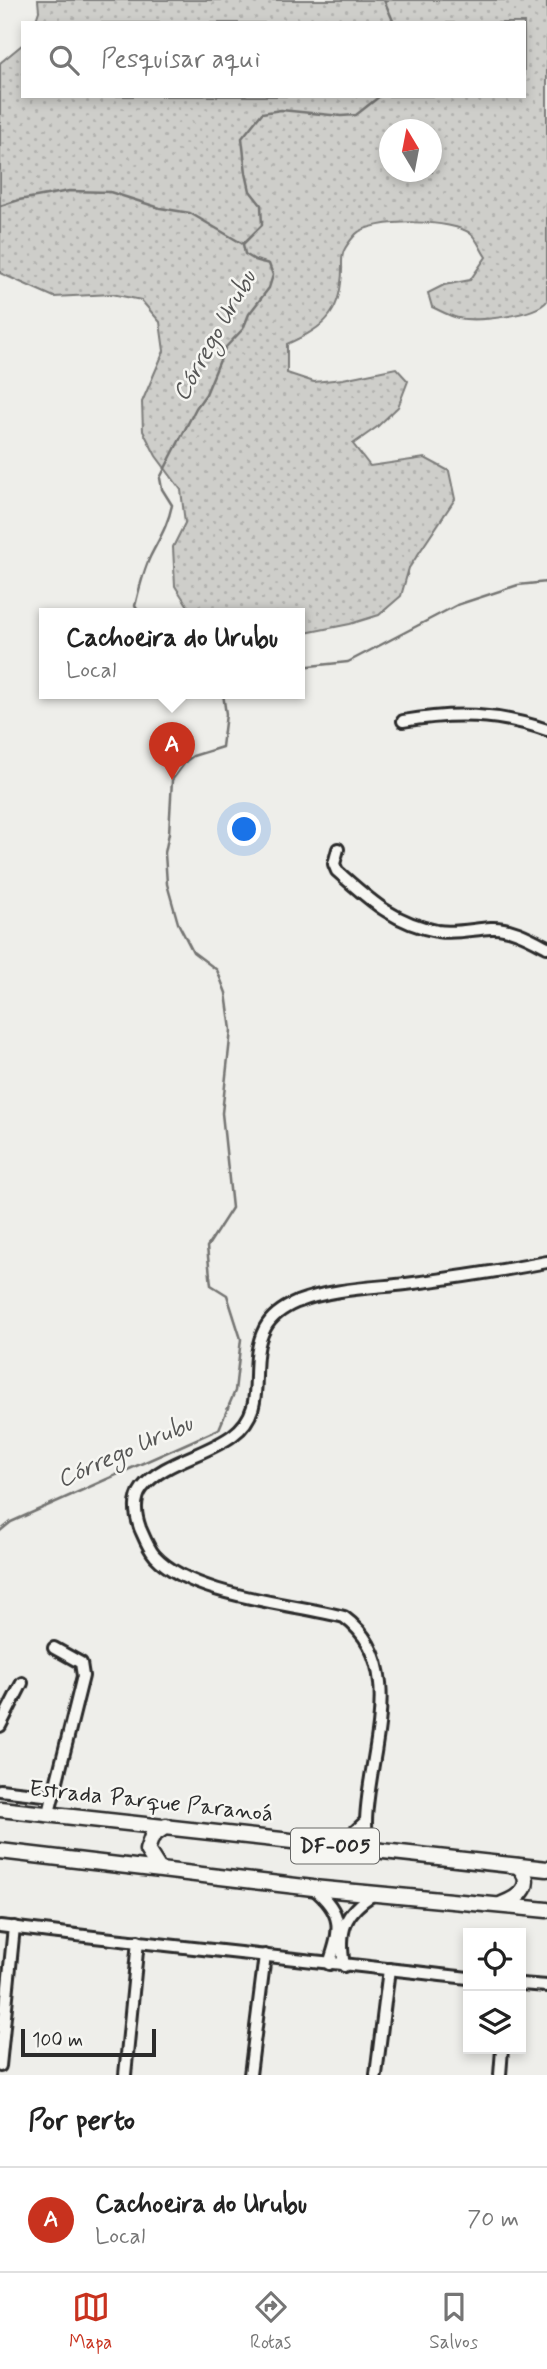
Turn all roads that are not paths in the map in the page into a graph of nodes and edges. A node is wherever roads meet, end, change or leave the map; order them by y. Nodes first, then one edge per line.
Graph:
1 (403, 721) dead end
2 (547, 730) edge
3 (338, 849) dead end
4 (547, 947) edge
5 (547, 1262) edge
6 (54, 1648) dead end
7 (22, 1683) dead end
8 (0, 1726) edge
9 (0, 1790) edge
10 (53, 1796) junction
11 (0, 1809) edge
12 (49, 1814) junction
13 (366, 1821) junction
14 (166, 1826) junction
15 (339, 1846) junction
16 (368, 1849) junction
17 (0, 1851) edge
18 (517, 1866) junction
19 (159, 1869) junction
20 (547, 1869) edge
21 (313, 1888) junction
22 (374, 1894) junction
23 (498, 1905) junction
24 (547, 1910) edge
25 (0, 1926) edge
26 (14, 1927) junction
27 (138, 1941) junction
28 (265, 1955) junction
29 (329, 1964) junction
30 (344, 1966) junction
31 (389, 1969) junction
32 (463, 1977) edge
33 (526, 1984) edge
34 (547, 1986) edge
35 (502, 2054) edge
36 (0, 2066) edge
37 (125, 2075) edge
38 (250, 2075) edge
39 (376, 2075) edge
40 (500, 2075) edge

1 - 2 street
3 - 4 street
5 - 13 street
6 - 10 street
7 - 8 street
9 - 10 street
10 - 12 street
11 - 12 main road, Estrada Parque Paranoá / DF-005
12 - 14 main road, Estrada Parque Paranoá / DF-005
13 - 15 street
13 - 16 street
14 - 15 main road, Estrada Parque Paranoá / DF-005
14 - 19 main road
15 - 16 main road, Estrada Parque Paranoá / DF-005
16 - 18 main road, Estrada Parque Paranoá / DF-005
17 - 19 main road, DF-005
18 - 20 main road, Estrada Parque Paranoá / DF-005
18 - 23 main road
19 - 21 main road, DF-005
21 - 22 main road, DF-005
21 - 29 street
22 - 23 main road, DF-005
22 - 30 street
23 - 24 main road, DF-005
25 - 26 street
26 - 27 street
26 - 36 street
27 - 28 street
27 - 37 street
28 - 29 street
28 - 38 street
29 - 30 street
30 - 31 street
31 - 32 street
31 - 39 street
33 - 34 street
35 - 40 street

